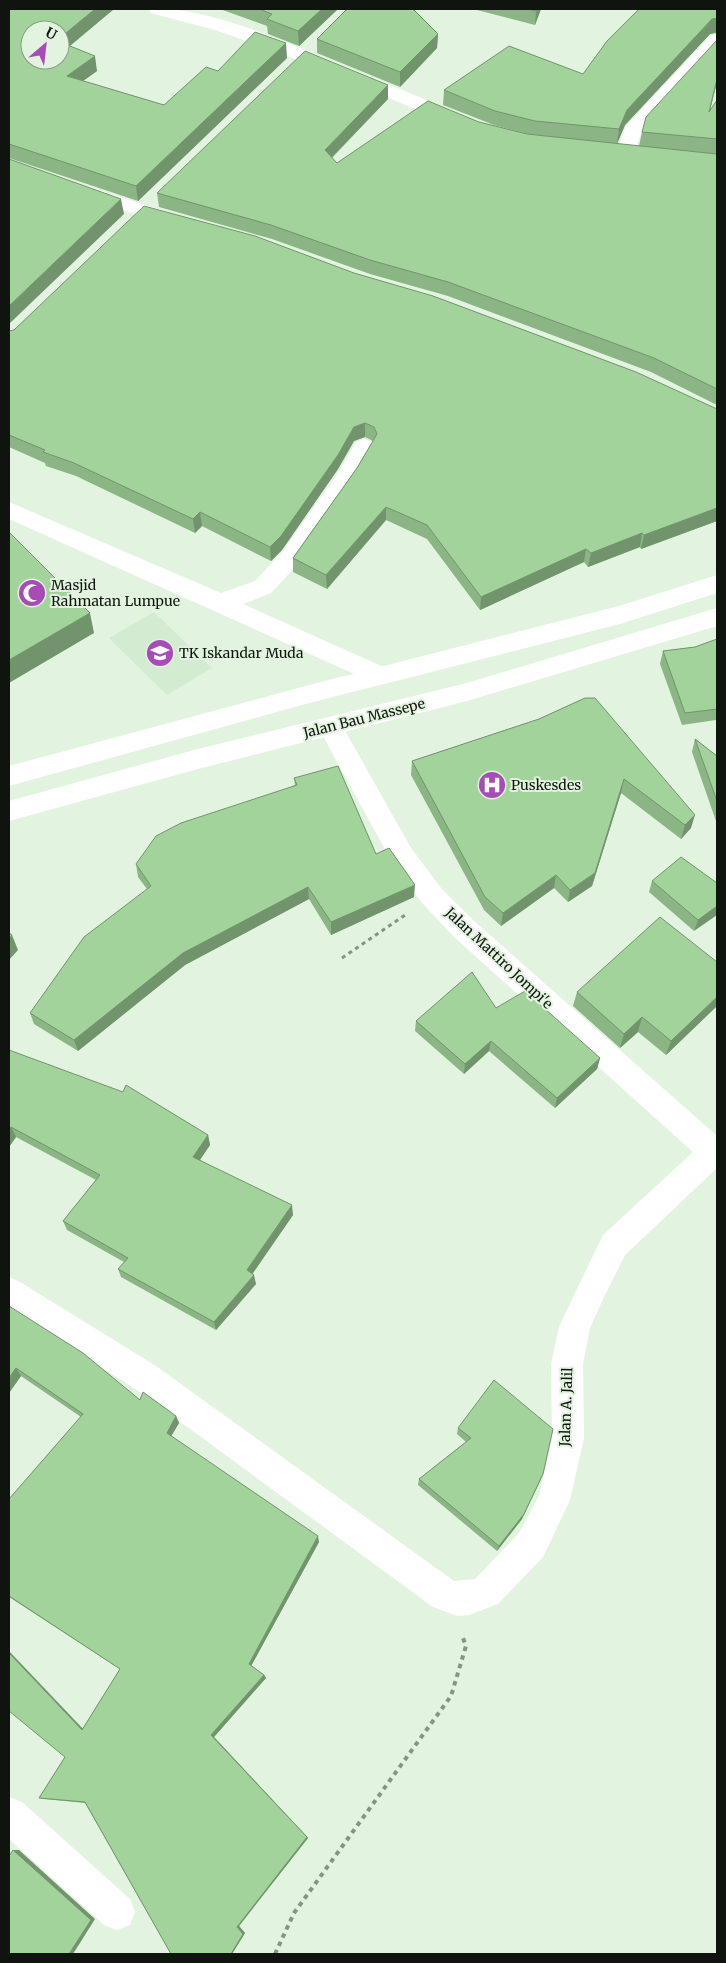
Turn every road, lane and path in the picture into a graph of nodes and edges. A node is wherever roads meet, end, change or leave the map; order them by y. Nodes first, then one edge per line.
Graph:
1 (157, 9) edge
2 (717, 39) edge
3 (315, 43) dead end
4 (301, 57) junction
5 (287, 70) edge
6 (469, 124) edge
7 (606, 150) edge
8 (71, 186) edge
9 (198, 227) edge
10 (364, 447) dead end
11 (9, 510) edge
12 (717, 584) edge
13 (220, 603) junction
14 (717, 617) edge
15 (379, 676) junction
16 (330, 727) junction
17 (9, 776) edge
18 (9, 811) edge
19 (432, 896) junction
20 (342, 958) dead end
21 (715, 1151) edge
22 (9, 1292) edge
23 (445, 1595) junction
24 (9, 1815) edge
25 (117, 1912) dead end
26 (275, 1954) edge

1 - 4 main road
2 - 7 main road
3 - 4 main road
4 - 5 main road
4 - 6 main road
8 - 9 main road
10 - 13 main road
11 - 13 main road
12 - 15 main road
13 - 15 main road
14 - 16 main road, Jalan Bau Massepe
15 - 17 main road
16 - 18 main road, Jalan Bau Massepe
16 - 19 main road, Jalan Mattiro Jompi'e
19 - 20 path
19 - 21 main road, Jalan Mattiro Jompi'e
21 - 23 main road, Jalan A. Jalil
22 - 23 main road
23 - 26 path
24 - 25 main road

